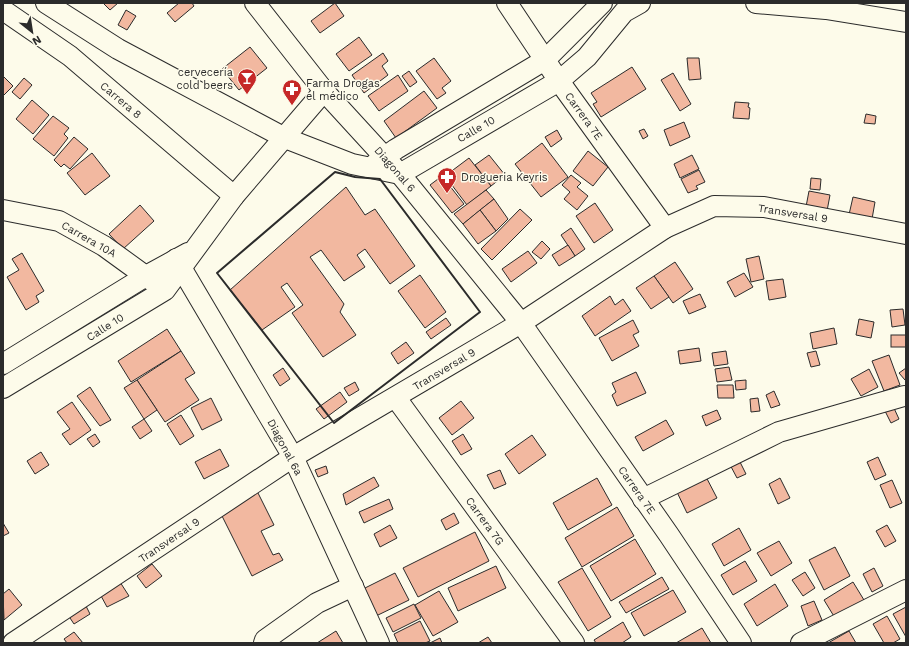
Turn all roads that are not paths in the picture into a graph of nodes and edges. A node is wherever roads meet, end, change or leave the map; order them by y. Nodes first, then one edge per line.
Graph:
1 (46, 3) edge
2 (255, 3) edge
3 (507, 3) edge
4 (602, 3) edge
5 (640, 3) edge
6 (756, 3) edge
7 (827, 6) edge
8 (3, 10) edge
9 (906, 22) edge
10 (545, 60) junction
11 (559, 81) junction
12 (324, 91) junction
13 (285, 138) junction
14 (378, 162) junction
15 (400, 174) junction
16 (234, 196) junction
17 (3, 210) edge
18 (665, 228) junction
19 (906, 234) edge
20 (184, 259) junction
21 (146, 276) junction
22 (165, 290) junction
23 (526, 330) junction
24 (3, 364) edge
25 (3, 388) edge
26 (904, 396) dead end
27 (396, 398) junction
28 (293, 458) junction
29 (643, 499) junction
30 (353, 586) junction
31 (906, 590) edge
32 (13, 643) edge
33 (264, 643) edge
34 (379, 643) edge
35 (574, 643) edge
36 (741, 643) edge
37 (801, 643) edge

1 - 13 street
2 - 12 street, Diagonal 6
3 - 10 street, Carrera 7E
4 - 10 street
5 - 11 street, Calle 10
6 - 7 street
7 - 9 street
8 - 16 street, Carrera 8
10 - 11 street, Carrera 7E
10 - 14 street
11 - 15 street, Calle 10
11 - 18 street, Carrera 7E
12 - 13 street, Calle 10
12 - 14 street, Diagonal 6
13 - 14 street
13 - 16 street, Calle 10
14 - 15 street, Diagonal 6
15 - 23 street, Diagonal 6
16 - 20 street, Calle 10
17 - 21 street, Carrera 10A
18 - 19 street, Transversal 9
18 - 23 street, Transversal 9
20 - 21 street, Calle 10
20 - 22 street, Calle 10
20 - 28 street, Diagonal 6a
21 - 22 street, Carrera 10A
21 - 24 street, Calle 10
22 - 25 street, Calle 10
23 - 27 street, Transversal 9
23 - 29 street, Carrera 7E
26 - 29 street
27 - 28 street, Transversal 9
27 - 35 street, Carrera 7G
28 - 30 street, Diagonal 6a
28 - 32 street, Transversal 9
29 - 36 street, Carrera 7E
30 - 33 street
30 - 34 street, Diagonal 6a
31 - 37 street

